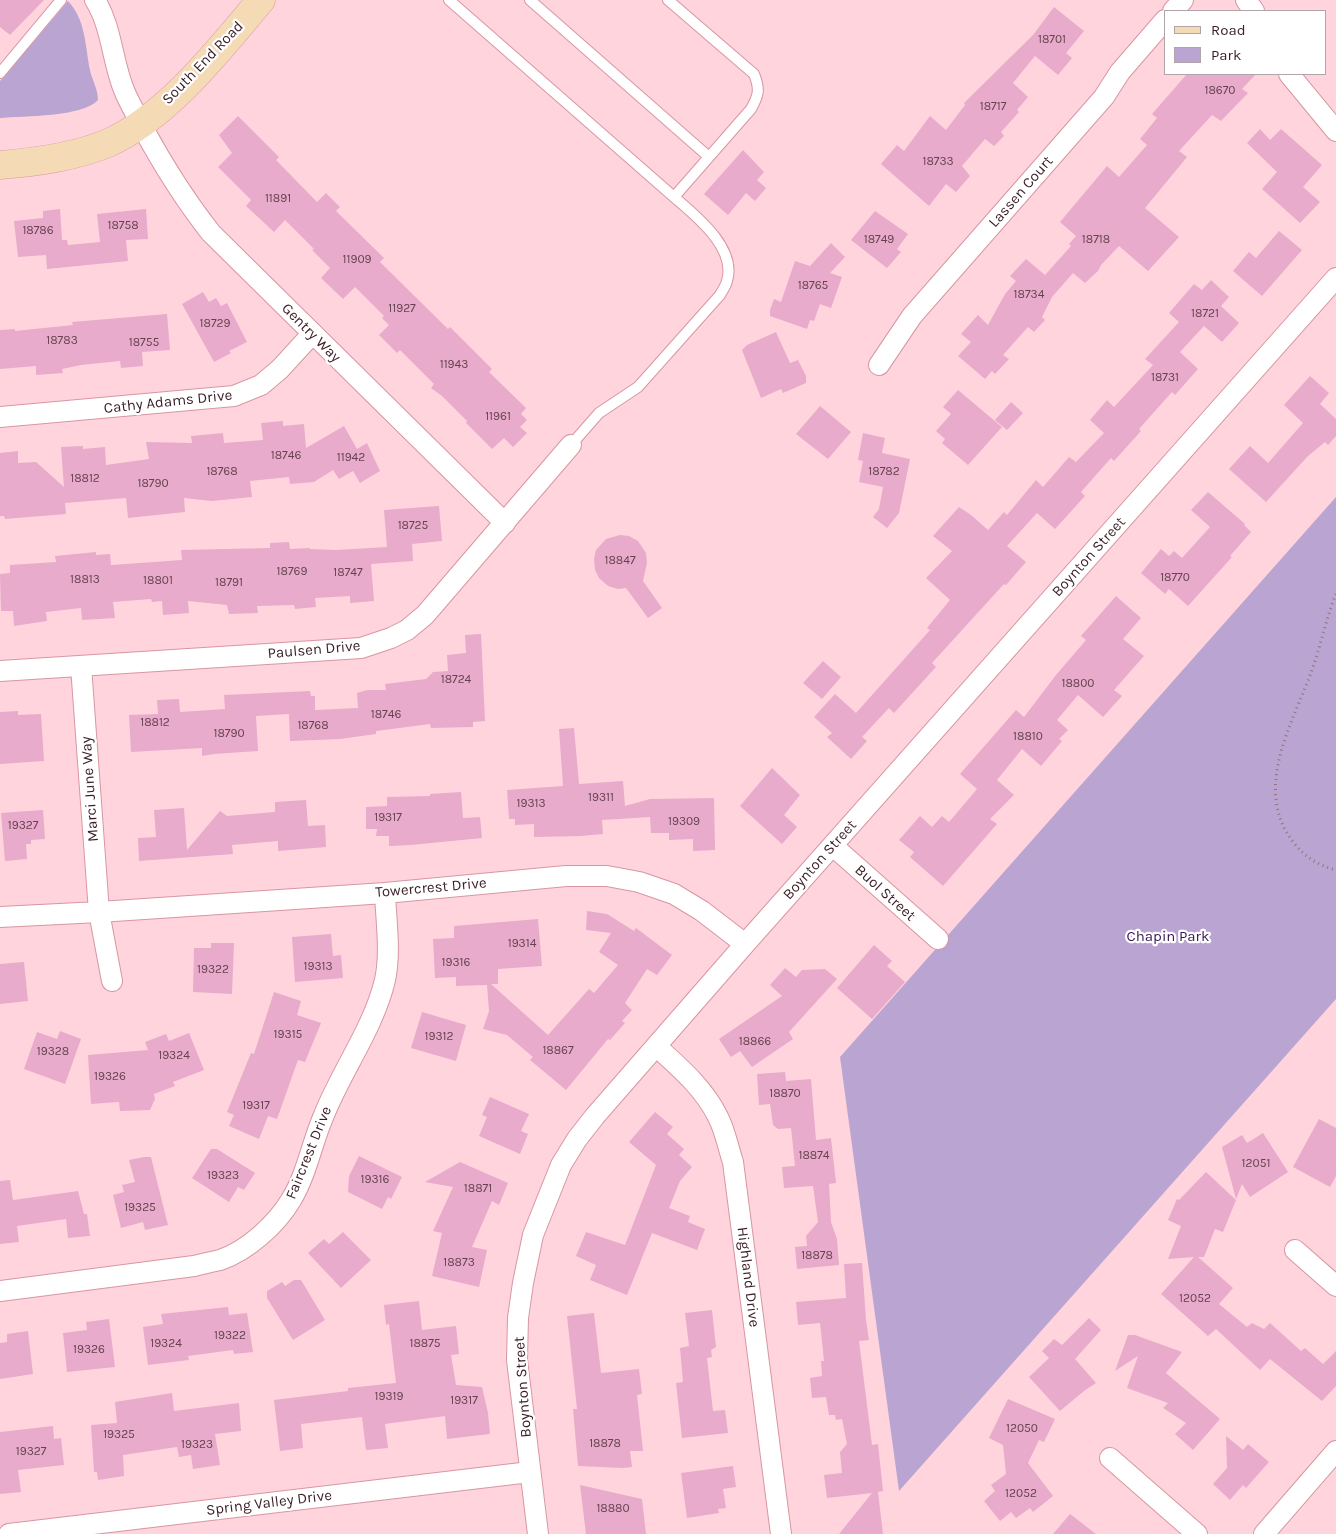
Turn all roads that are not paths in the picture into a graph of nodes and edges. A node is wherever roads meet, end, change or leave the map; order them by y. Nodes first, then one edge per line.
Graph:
1 (61, 0) edge
2 (95, 0) edge
3 (261, 0) edge
4 (449, 0) edge
5 (530, 0) edge
6 (668, 0) edge
7 (1182, 0) edge
8 (1174, 10) edge
9 (1164, 21) edge
10 (0, 73) edge
11 (1290, 75) edge
12 (141, 123) junction
13 (1336, 131) edge
14 (709, 157) junction
15 (0, 165) edge
16 (674, 197) junction
17 (1336, 278) edge
18 (312, 334) junction
19 (879, 365) dead end
20 (0, 417) edge
21 (571, 445) joint
22 (505, 523) junction
23 (81, 666) junction
24 (0, 671) edge
25 (833, 846) junction
26 (385, 893) junction
27 (99, 912) junction
28 (0, 917) edge
29 (938, 939) dead end
30 (745, 944) junction
31 (112, 981) dead end
32 (656, 1046) junction
33 (1295, 1250) dead end
34 (1336, 1286) edge
35 (0, 1291) edge
36 (1336, 1451) edge
37 (1110, 1458) dead end
38 (530, 1472) junction
39 (9, 1534) edge
40 (538, 1534) edge
41 (781, 1534) edge
42 (1197, 1534) edge
43 (1264, 1534) edge

1 - 10 lane
2 - 12 street, Gentry Way
3 - 12 main road, South End Road
4 - 16 lane
5 - 14 lane
6 - 14 lane
7 - 8 street
9 - 19 street, Lassen Court
11 - 13 street
12 - 15 main road, South End Road
12 - 18 street, Gentry Way
14 - 16 lane
16 - 21 lane
17 - 25 street, Boynton Street
18 - 20 street, Cathy Adams Drive
18 - 22 street, Gentry Way
21 - 22 street, Paulsen Drive
22 - 23 street, Paulsen Drive
23 - 24 street, Paulsen Drive
23 - 27 street, Marci June Way
25 - 29 street, Buol Street
25 - 30 street, Boynton Street
26 - 27 street, Towercrest Drive
26 - 30 street, Towercrest Drive
26 - 35 street, Faircrest Drive
27 - 28 street, Towercrest Drive
27 - 31 street
30 - 32 street, Boynton Street
32 - 38 street, Boynton Street
32 - 41 street, Highland Drive
33 - 34 street
36 - 43 street
37 - 42 street
38 - 39 street, Spring Valley Drive
38 - 40 street, Boynton Street

